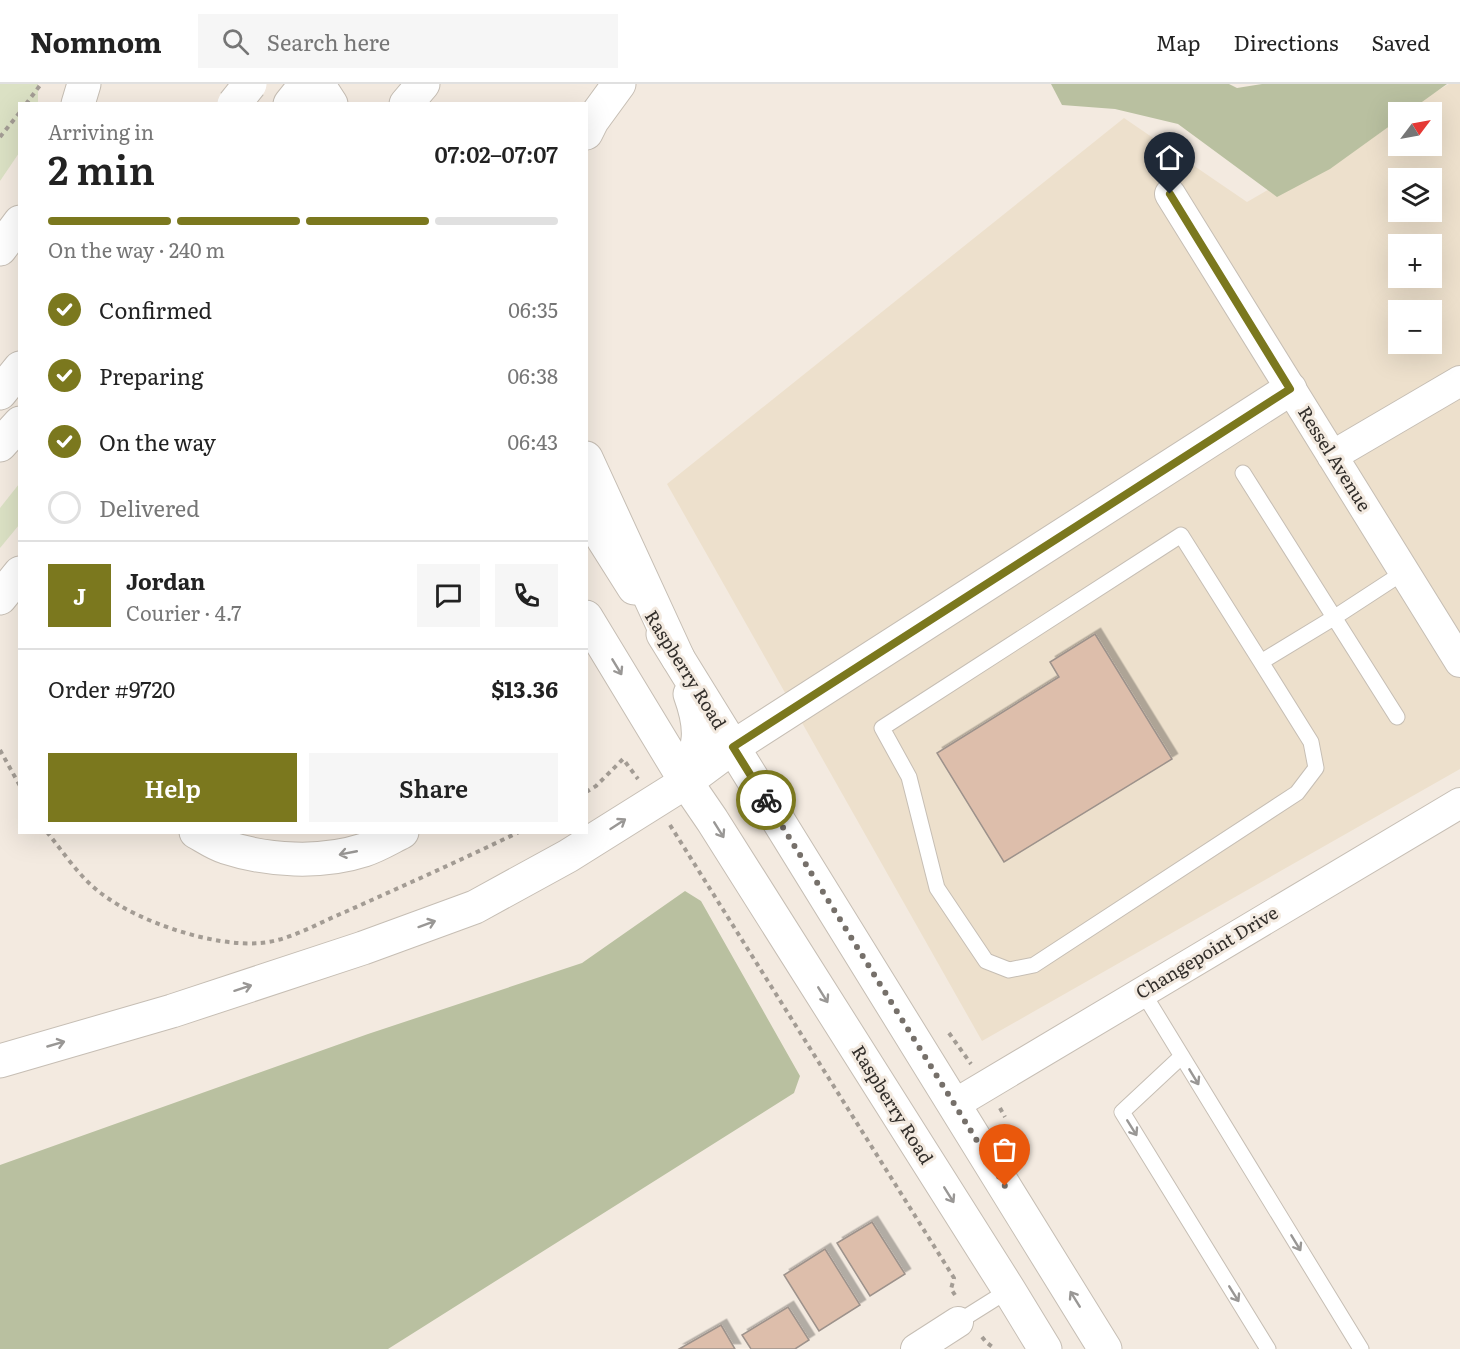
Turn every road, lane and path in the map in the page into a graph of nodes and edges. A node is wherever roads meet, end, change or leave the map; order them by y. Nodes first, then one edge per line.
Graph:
1 (42, 84) edge
2 (84, 84) edge
3 (245, 84) edge
4 (250, 84) edge
5 (306, 84) edge
6 (318, 84) edge
7 (423, 84) edge
8 (619, 84) edge
9 (28, 102) edge
10 (79, 102) edge
11 (236, 102) edge
12 (256, 102) edge
13 (292, 102) edge
14 (330, 102) edge
15 (408, 102) edge
16 (18, 114) edge
17 (588, 129) edge
18 (0, 137) edge
19 (1170, 194) dead end
20 (18, 225) edge
21 (0, 249) edge
22 (18, 370) edge
23 (1460, 381) edge
24 (1290, 389) junction
25 (0, 393) edge
26 (18, 425) edge
27 (0, 446) edge
28 (1332, 456) junction
29 (588, 462) edge
30 (1243, 473) dead end
31 (588, 515) edge
32 (1404, 572) junction
33 (18, 576) edge
34 (0, 598) edge
35 (1335, 617) junction
36 (588, 620) edge
37 (678, 658) junction
38 (1261, 662) junction
39 (1460, 662) edge
40 (1397, 717) dead end
41 (733, 747) junction
42 (0, 750) edge
43 (623, 759) dead end
44 (18, 782) edge
45 (686, 782) junction
46 (588, 791) edge
47 (1460, 802) edge
48 (49, 834) edge
49 (200, 834) edge
50 (398, 834) edge
51 (515, 834) edge
52 (681, 841) dead end
53 (1142, 991) junction
54 (1182, 1056) junction
55 (0, 1061) edge
56 (955, 1104) junction
57 (951, 1289) dead end
58 (1009, 1290) junction
59 (958, 1322) joint
60 (986, 1342) dead end
61 (916, 1349) edge
62 (995, 1349) edge
63 (1045, 1349) edge
64 (1106, 1349) edge
65 (1268, 1349) edge
66 (1361, 1349) edge

1 - 9 path
2 - 10 main road
3 - 12 main road
4 - 11 main road, bridge
5 - 13 main road
6 - 14 main road
7 - 15 main road
8 - 17 main road
16 - 18 path
19 - 24 street, Ressel Avenue
20 - 21 main road
22 - 25 main road
23 - 28 street
24 - 28 street, Ressel Avenue
24 - 41 main road
26 - 27 main road
28 - 32 street, Ressel Avenue
29 - 37 main road
30 - 35 lane
31 - 37 main road, Raspberry Road
32 - 35 lane
32 - 39 street, Ressel Avenue
33 - 34 main road
35 - 38 lane
35 - 40 lane
36 -> 45 main road, Raspberry Road
37 - 41 main road, Raspberry Road
37 - 45 main road
38 - 38 lane
41 - 45 main road
41 - 56 main road, Raspberry Road
42 - 44 path
43 - 46 path
55 -> 45 main road
45 -> 58 main road, Raspberry Road
47 - 53 street, Changepoint Drive
48 - 51 path
50 -> 49 main road
52 - 57 path
53 - 54 lane
53 - 56 street, Changepoint Drive
54 -> 65 lane
54 -> 66 lane
64 -> 56 main road, Raspberry Road
58 - 59 lane
58 - 63 main road, Raspberry Road
59 - 61 street
60 - 62 path

